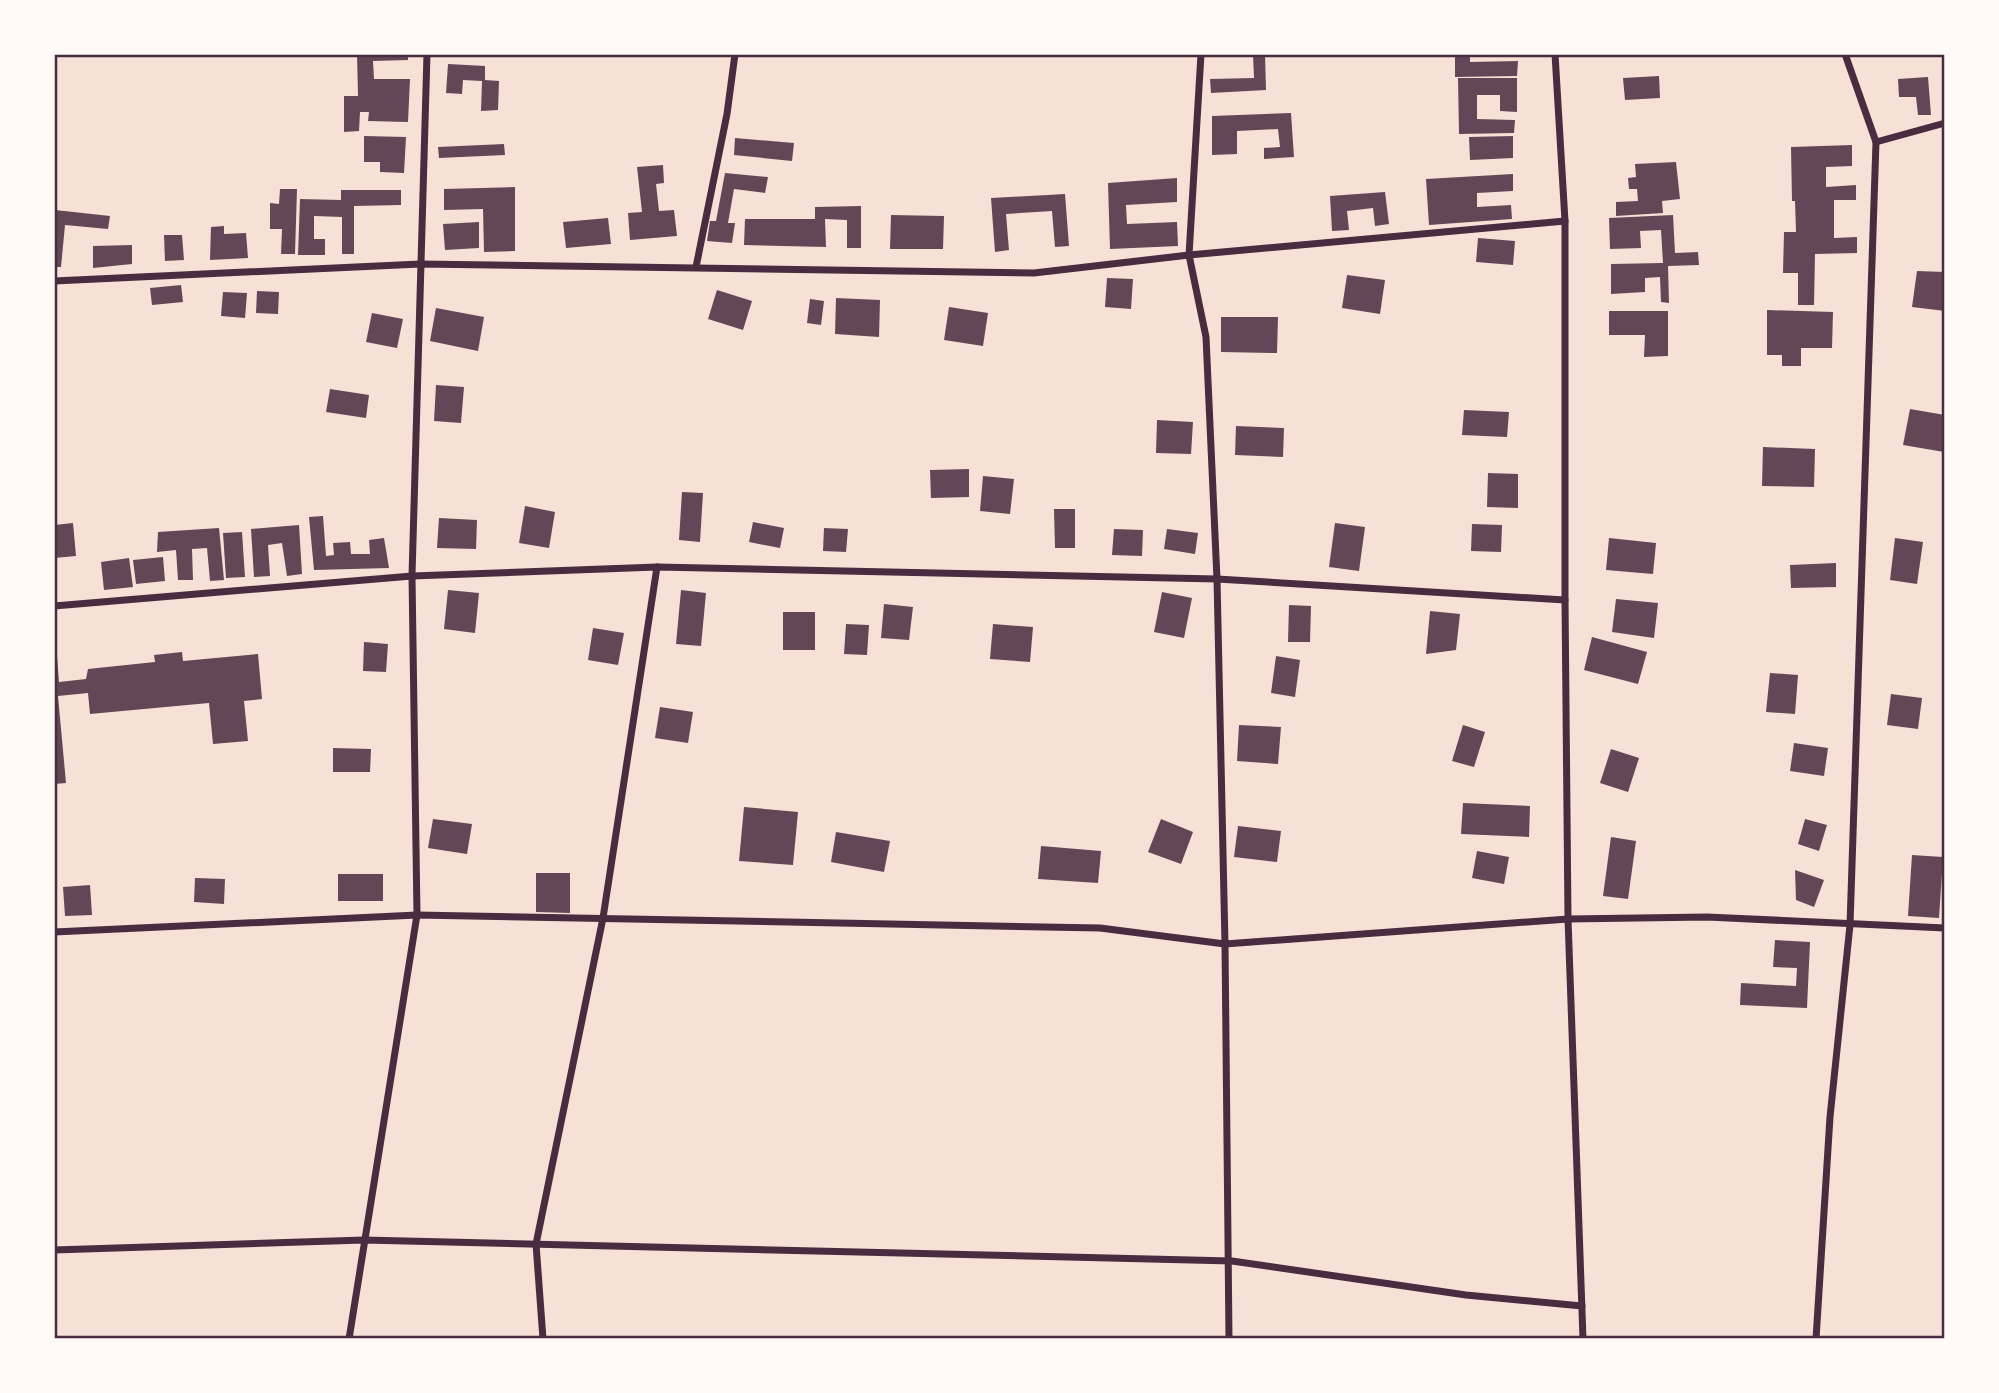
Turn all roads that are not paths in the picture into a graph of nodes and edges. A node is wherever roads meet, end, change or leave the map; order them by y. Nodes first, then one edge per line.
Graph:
1 (427, 54) edge
2 (735, 54) edge
3 (1201, 54) edge
4 (1555, 54) edge
5 (1845, 54) edge
6 (1945, 123) edge
7 (1876, 142) junction
8 (1565, 221) junction
9 (1189, 255) junction
10 (420, 264) junction
11 (696, 267) junction
12 (54, 281) edge
13 (657, 568) junction
14 (412, 576) junction
15 (1217, 579) junction
16 (1565, 600) junction
17 (54, 606) edge
18 (417, 915) junction
19 (603, 918) junction
20 (1569, 919) junction
21 (1850, 925) junction
22 (1945, 928) edge
23 (54, 932) edge
24 (1225, 944) junction
25 (364, 1240) junction
26 (536, 1244) junction
27 (54, 1250) edge
28 (1227, 1261) junction
29 (1582, 1306) junction
30 (349, 1339) edge
31 (543, 1339) edge
32 (1229, 1339) edge
33 (1583, 1339) edge
34 (1816, 1339) edge

1 - 10 street
2 - 11 street
3 - 9 street
4 - 8 street
5 - 7 street
6 - 7 street
7 - 21 street
8 - 9 street
8 - 16 street
9 - 11 street
9 - 15 street
10 - 11 street
10 - 12 street
10 - 14 street
13 - 14 street
13 - 15 street
13 - 19 street
14 - 17 street
14 - 18 street
15 - 16 street
15 - 24 street
16 - 20 street
18 - 19 street
18 - 23 street
18 - 25 street
19 - 24 street
19 - 26 street
20 - 21 street
20 - 24 street
20 - 29 street
21 - 22 street
21 - 34 street
24 - 28 street
25 - 26 street
25 - 27 street
25 - 30 street
26 - 28 street
26 - 31 street
28 - 29 street
28 - 32 street
29 - 33 street

